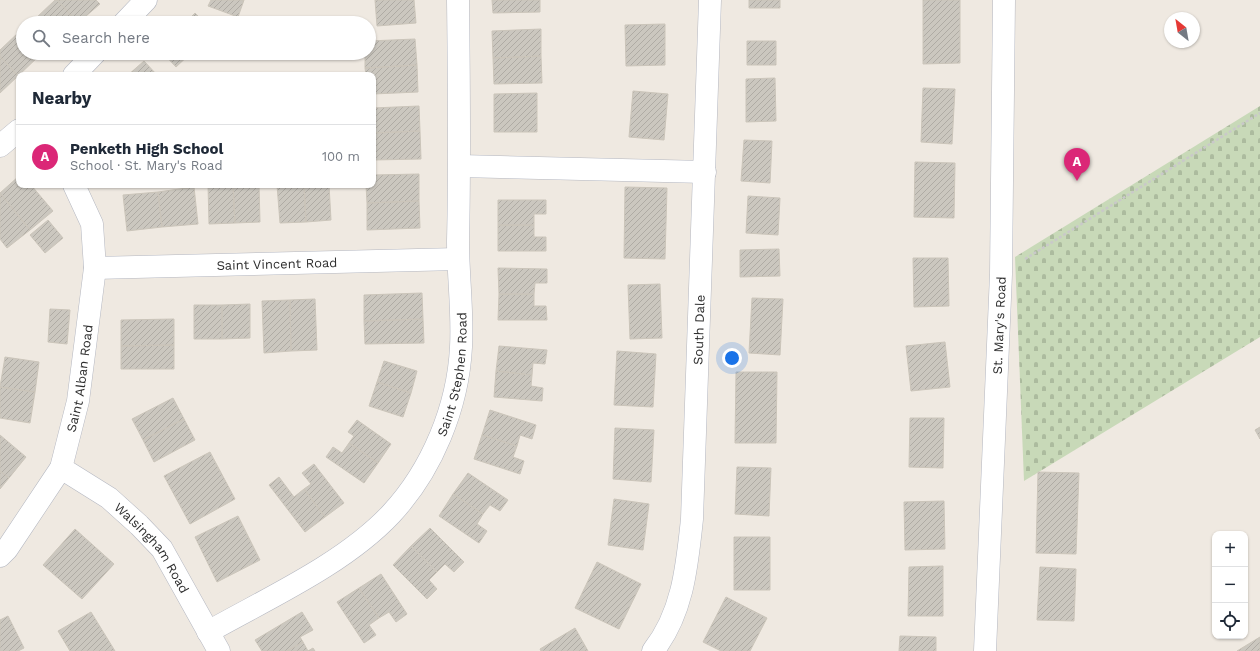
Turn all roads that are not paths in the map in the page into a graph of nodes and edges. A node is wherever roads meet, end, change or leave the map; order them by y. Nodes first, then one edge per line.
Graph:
1 (146, 0) edge
2 (458, 0) edge
3 (710, 0) edge
4 (1004, 0) edge
5 (131, 16) edge
6 (88, 60) edge
7 (77, 72) edge
8 (16, 133) edge
9 (0, 146) edge
10 (460, 166) junction
11 (705, 172) junction
12 (75, 188) edge
13 (458, 259) junction
14 (95, 268) junction
15 (61, 468) junction
16 (0, 556) edge
17 (208, 632) junction
18 (219, 651) edge
19 (653, 651) edge
20 (985, 651) edge

1 - 5 street
2 - 10 street, Saint Stephen Road
3 - 11 street, South Dale
4 - 20 street, St. Mary's Road
6 - 7 street
8 - 9 street
10 - 11 street
10 - 13 street, Saint Stephen Road
11 - 19 street, South Dale
12 - 14 street, Saint Alban Road
13 - 14 street, Saint Vincent Road
13 - 17 street, Saint Stephen Road
14 - 15 street, Saint Alban Road
15 - 16 street, Saint Alban Road
15 - 17 street, Walsingham Road
17 - 18 street, Walsingham Road

